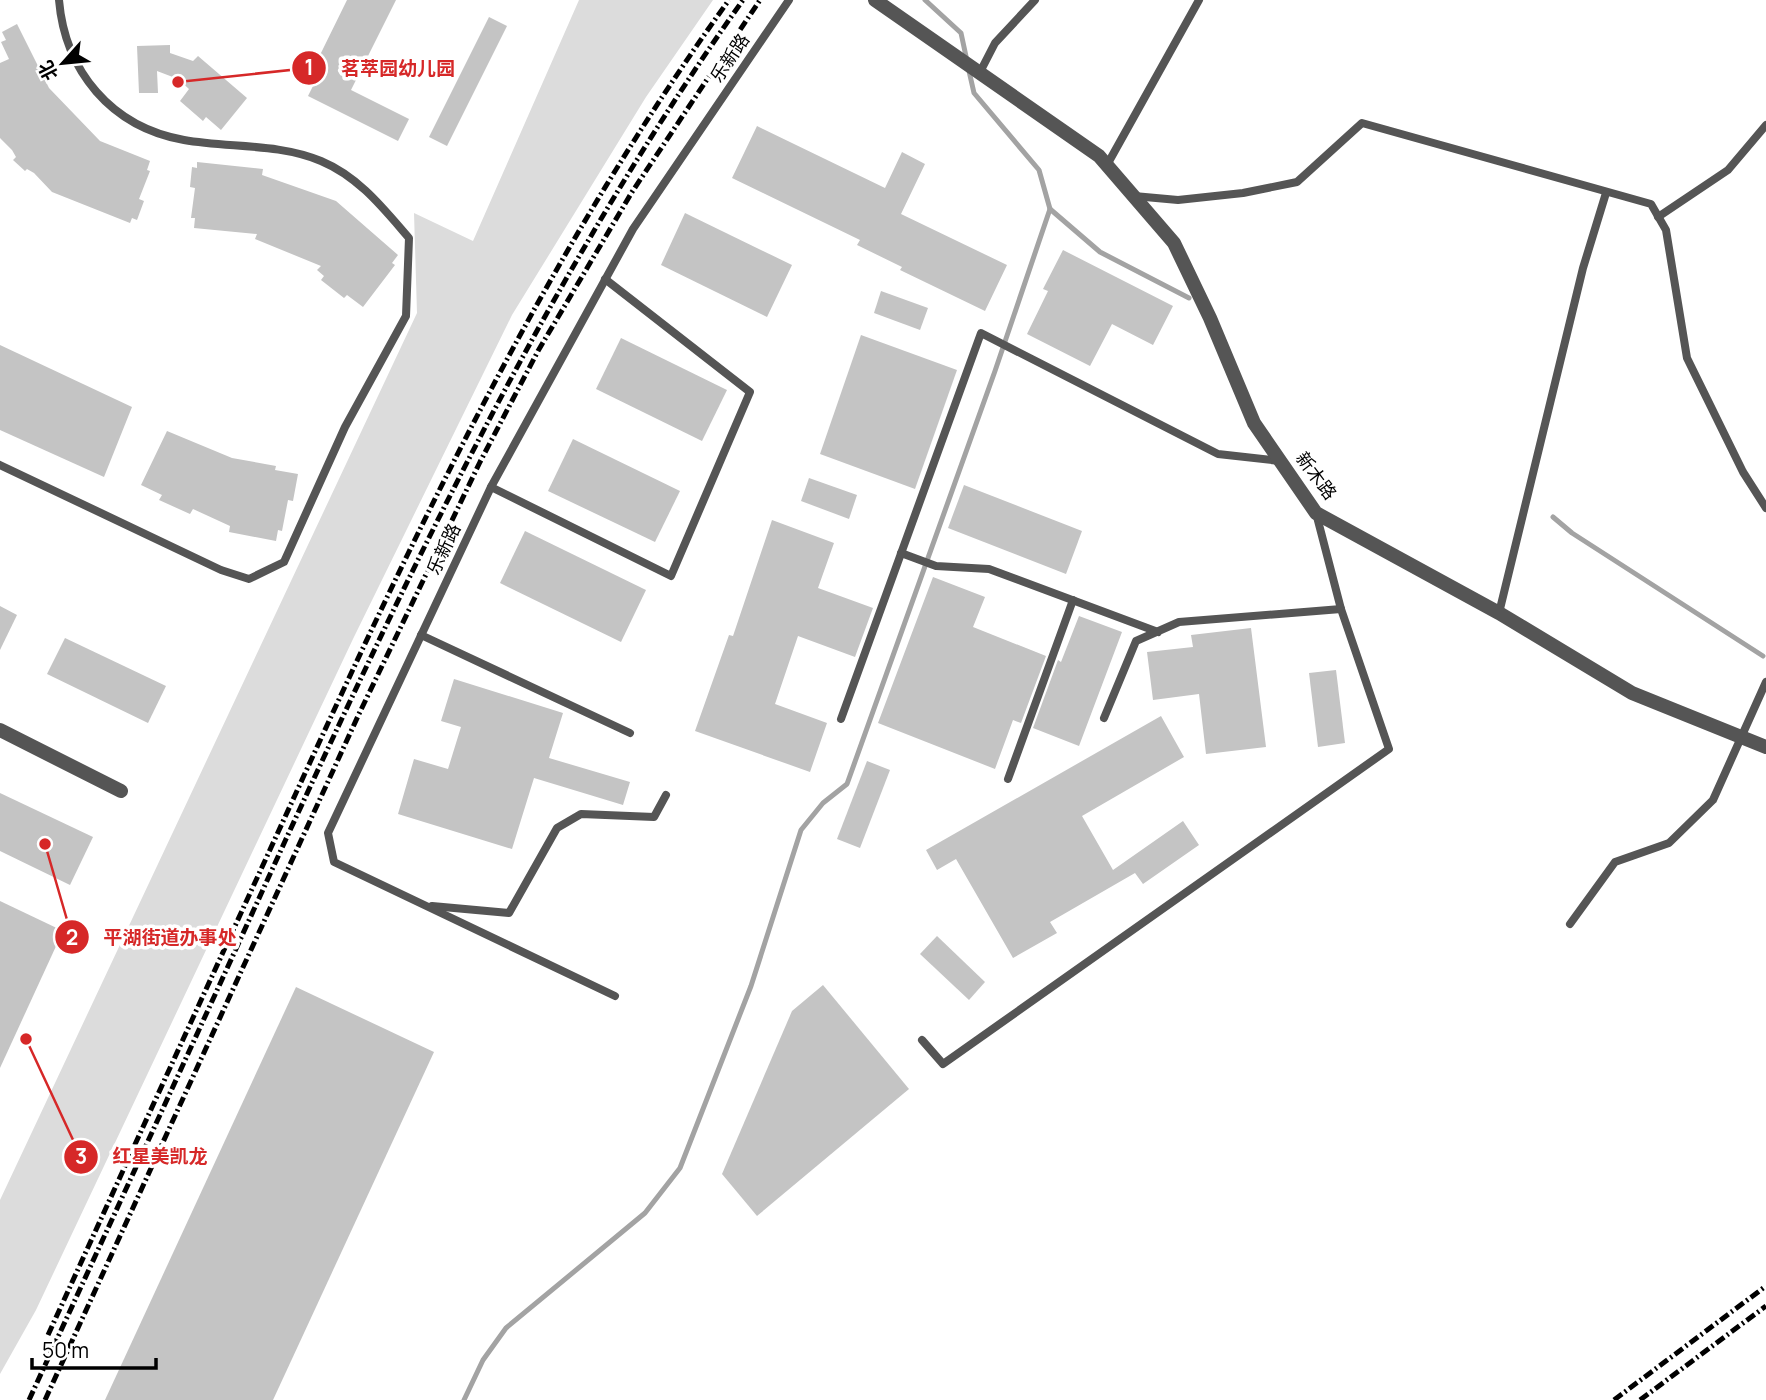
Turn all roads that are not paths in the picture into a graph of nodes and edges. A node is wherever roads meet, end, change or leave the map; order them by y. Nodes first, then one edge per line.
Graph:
1 (58, 0) edge
2 (789, 0) edge
3 (874, 0) edge
4 (1035, 0) edge
5 (1199, 0) edge
6 (979, 74) junction
7 (1766, 125) edge
8 (1107, 165) junction
9 (1606, 192) junction
10 (1133, 195) junction
11 (1658, 217) junction
12 (605, 279) junction
13 (1280, 461) junction
14 (0, 466) edge
15 (491, 487) junction
16 (1766, 509) edge
17 (1316, 513) junction
18 (901, 553) junction
19 (1073, 600) junction
20 (1341, 609) junction
21 (1499, 613) junction
22 (1158, 632) junction
23 (421, 635) junction
24 (1766, 682) edge
25 (1104, 718) dead end
26 (841, 719) dead end
27 (0, 730) edge
28 (630, 733) dead end
29 (1742, 736) junction
30 (1766, 747) edge
31 (1008, 779) dead end
32 (121, 791) dead end
33 (666, 795) dead end
34 (425, 905) junction
35 (1570, 923) dead end
36 (615, 996) dead end
37 (922, 1040) dead end

1 - 14 lane
2 - 12 lane, 乐新路
3 - 6 street, 新木路
4 - 6 lane
5 - 8 lane
6 - 8 street, 新木路
7 - 11 lane
8 - 10 street, 新木路
9 - 10 lane
9 - 11 lane
9 - 21 lane
10 - 13 street, 新木路
11 - 16 lane
12 - 15 lane, 乐新路
12 - 15 lane
13 - 17 street, 新木路
13 - 18 lane
15 - 23 lane, 乐新路
17 - 20 lane
17 - 21 street, 新木路
18 - 19 lane
18 - 26 lane
19 - 22 lane
19 - 31 lane
20 - 22 lane
20 - 37 lane
21 - 29 street, 新木路
22 - 25 lane
23 - 28 lane
23 - 34 lane, 乐新路
24 - 29 lane
27 - 32 street
29 - 30 street, 新木路
29 - 35 lane
33 - 34 lane
34 - 36 lane, 乐新路

